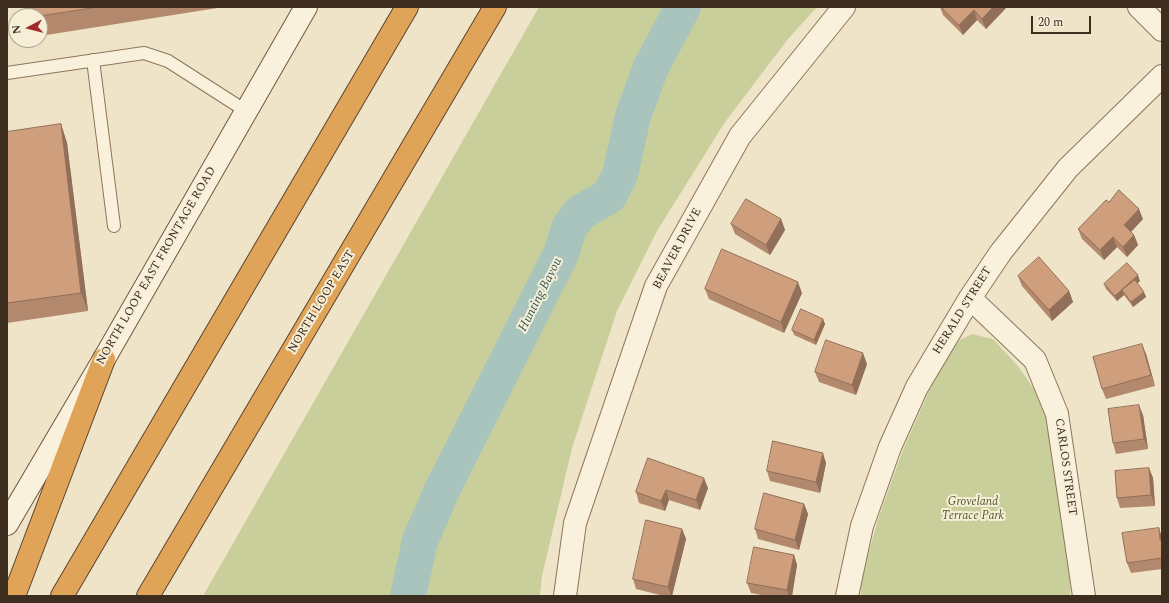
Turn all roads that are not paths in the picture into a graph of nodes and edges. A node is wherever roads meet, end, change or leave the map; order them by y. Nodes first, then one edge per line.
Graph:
1 (306, 7) edge
2 (407, 7) edge
3 (496, 7) edge
4 (844, 7) edge
5 (1139, 7) edge
6 (1162, 30) edge
7 (94, 60) junction
8 (7, 72) edge
9 (1162, 76) edge
10 (246, 111) junction
11 (114, 226) dead end
12 (970, 298) junction
13 (104, 359) junction
14 (7, 524) edge
15 (14, 596) edge
16 (62, 596) edge
17 (148, 596) edge
18 (565, 596) edge
19 (847, 596) edge
20 (1084, 596) edge

1 - 10 street, NORTH LOOP EAST FRONTAGE ROAD
2 - 16 highway
3 - 17 highway, NORTH LOOP EAST
4 - 18 street, BEAVER DRIVE
5 - 6 street
7 - 8 lane
7 - 10 lane
7 - 11 lane
9 - 12 street, HERALD STREET
10 - 13 street, NORTH LOOP EAST FRONTAGE ROAD
12 - 19 street, HERALD STREET
12 - 20 street, CARLOS STREET
13 - 14 street, NORTH LOOP EAST FRONTAGE ROAD
13 - 15 highway

